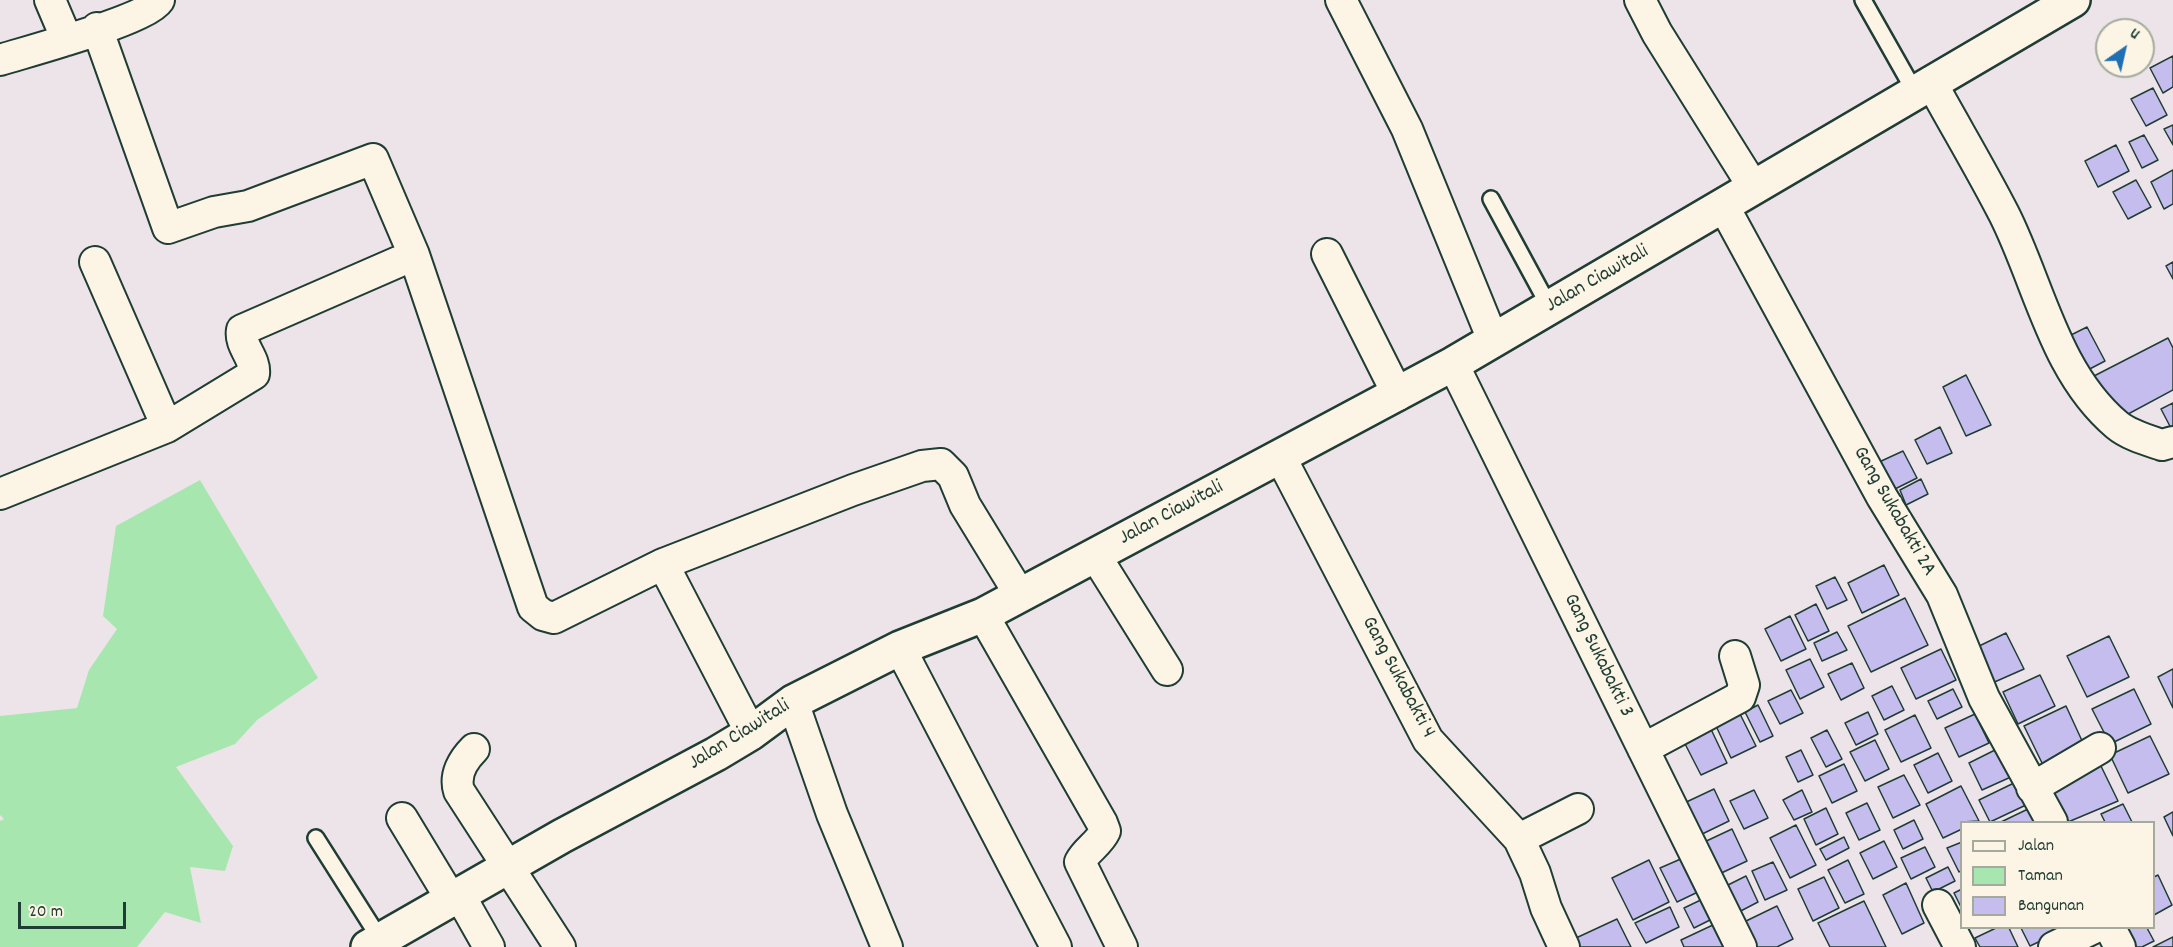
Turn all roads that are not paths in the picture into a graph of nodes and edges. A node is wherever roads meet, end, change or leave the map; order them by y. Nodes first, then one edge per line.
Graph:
1 (50, 0) edge
2 (159, 0) edge
3 (1341, 0) edge
4 (1640, 0) edge
5 (1863, 0) edge
6 (2073, 0) edge
7 (97, 28) junction
8 (67, 40) junction
9 (0, 60) edge
10 (1923, 87) junction
11 (1754, 188) junction
12 (1491, 199) dead end
13 (1724, 207) junction
14 (1327, 254) dead end
15 (95, 262) dead end
16 (398, 262) dead end
17 (1550, 308) junction
18 (1493, 340) junction
19 (1454, 364) junction
20 (1398, 395) junction
21 (167, 427) junction
22 (2173, 442) edge
23 (1281, 458) junction
24 (0, 494) edge
25 (1095, 555) junction
26 (663, 564) junction
27 (1020, 595) junction
28 (983, 615) junction
29 (900, 648) junction
30 (1735, 656) dead end
31 (1167, 670) dead end
32 (793, 702) junction
33 (751, 733) junction
34 (2100, 748) dead end
35 (474, 749) dead end
36 (1643, 749) junction
37 (2032, 788) junction
38 (1578, 809) dead end
39 (402, 818) dead end
40 (2051, 821) edge
41 (316, 838) dead end
42 (1518, 839) junction
43 (508, 867) junction
44 (455, 896) junction
45 (1938, 905) dead end
46 (2090, 929) edge
47 (2111, 929) edge
48 (374, 943) edge
49 (489, 947) edge
50 (560, 947) edge
51 (887, 947) edge
52 (1056, 947) edge
53 (1122, 947) edge
54 (1564, 947) edge
55 (1741, 947) edge
56 (1960, 947) edge
57 (2054, 947) edge
58 (2120, 947) edge

1 - 8 street
2 - 7 street
3 - 18 street
4 - 11 street
5 - 10 lane
6 - 10 street, Jalan Ciawitali
7 - 8 street
7 - 26 street
8 - 9 street
10 - 11 street, Jalan Ciawitali
10 - 22 street
11 - 13 street, Jalan Ciawitali
12 - 17 lane
13 - 17 street, Jalan Ciawitali
13 - 37 street, Gang Sukabakti 2A
14 - 20 street
15 - 21 street
16 - 21 street
17 - 18 street, Jalan Ciawitali
18 - 19 street, Jalan Ciawitali
19 - 20 street, Jalan Ciawitali
19 - 36 street, Gang Sukabakti 3
20 - 23 street, Jalan Ciawitali
21 - 24 street
23 - 25 street, Jalan Ciawitali
23 - 42 street, Gang Sukabakti 4
25 - 27 street, Jalan Ciawitali
25 - 31 street
26 - 27 street
26 - 33 street
27 - 28 street, Jalan Ciawitali
28 - 29 street, Jalan Ciawitali
28 - 53 street
29 - 32 street, Jalan Ciawitali
29 - 52 street
30 - 36 street
32 - 33 street, Jalan Ciawitali
32 - 51 street
33 - 43 street, Jalan Ciawitali
34 - 37 street
35 - 43 street
36 - 55 street, Gang Sukabakti 3
37 - 40 street, Gang Sukabakti 2A
38 - 42 street
39 - 44 street
41 - 48 lane
42 - 54 street, Gang Sukabakti 4
43 - 44 street, Jalan Ciawitali
43 - 50 street
44 - 48 street, Jalan Ciawitali
44 - 49 street
45 - 56 street
46 - 57 street
47 - 58 street

